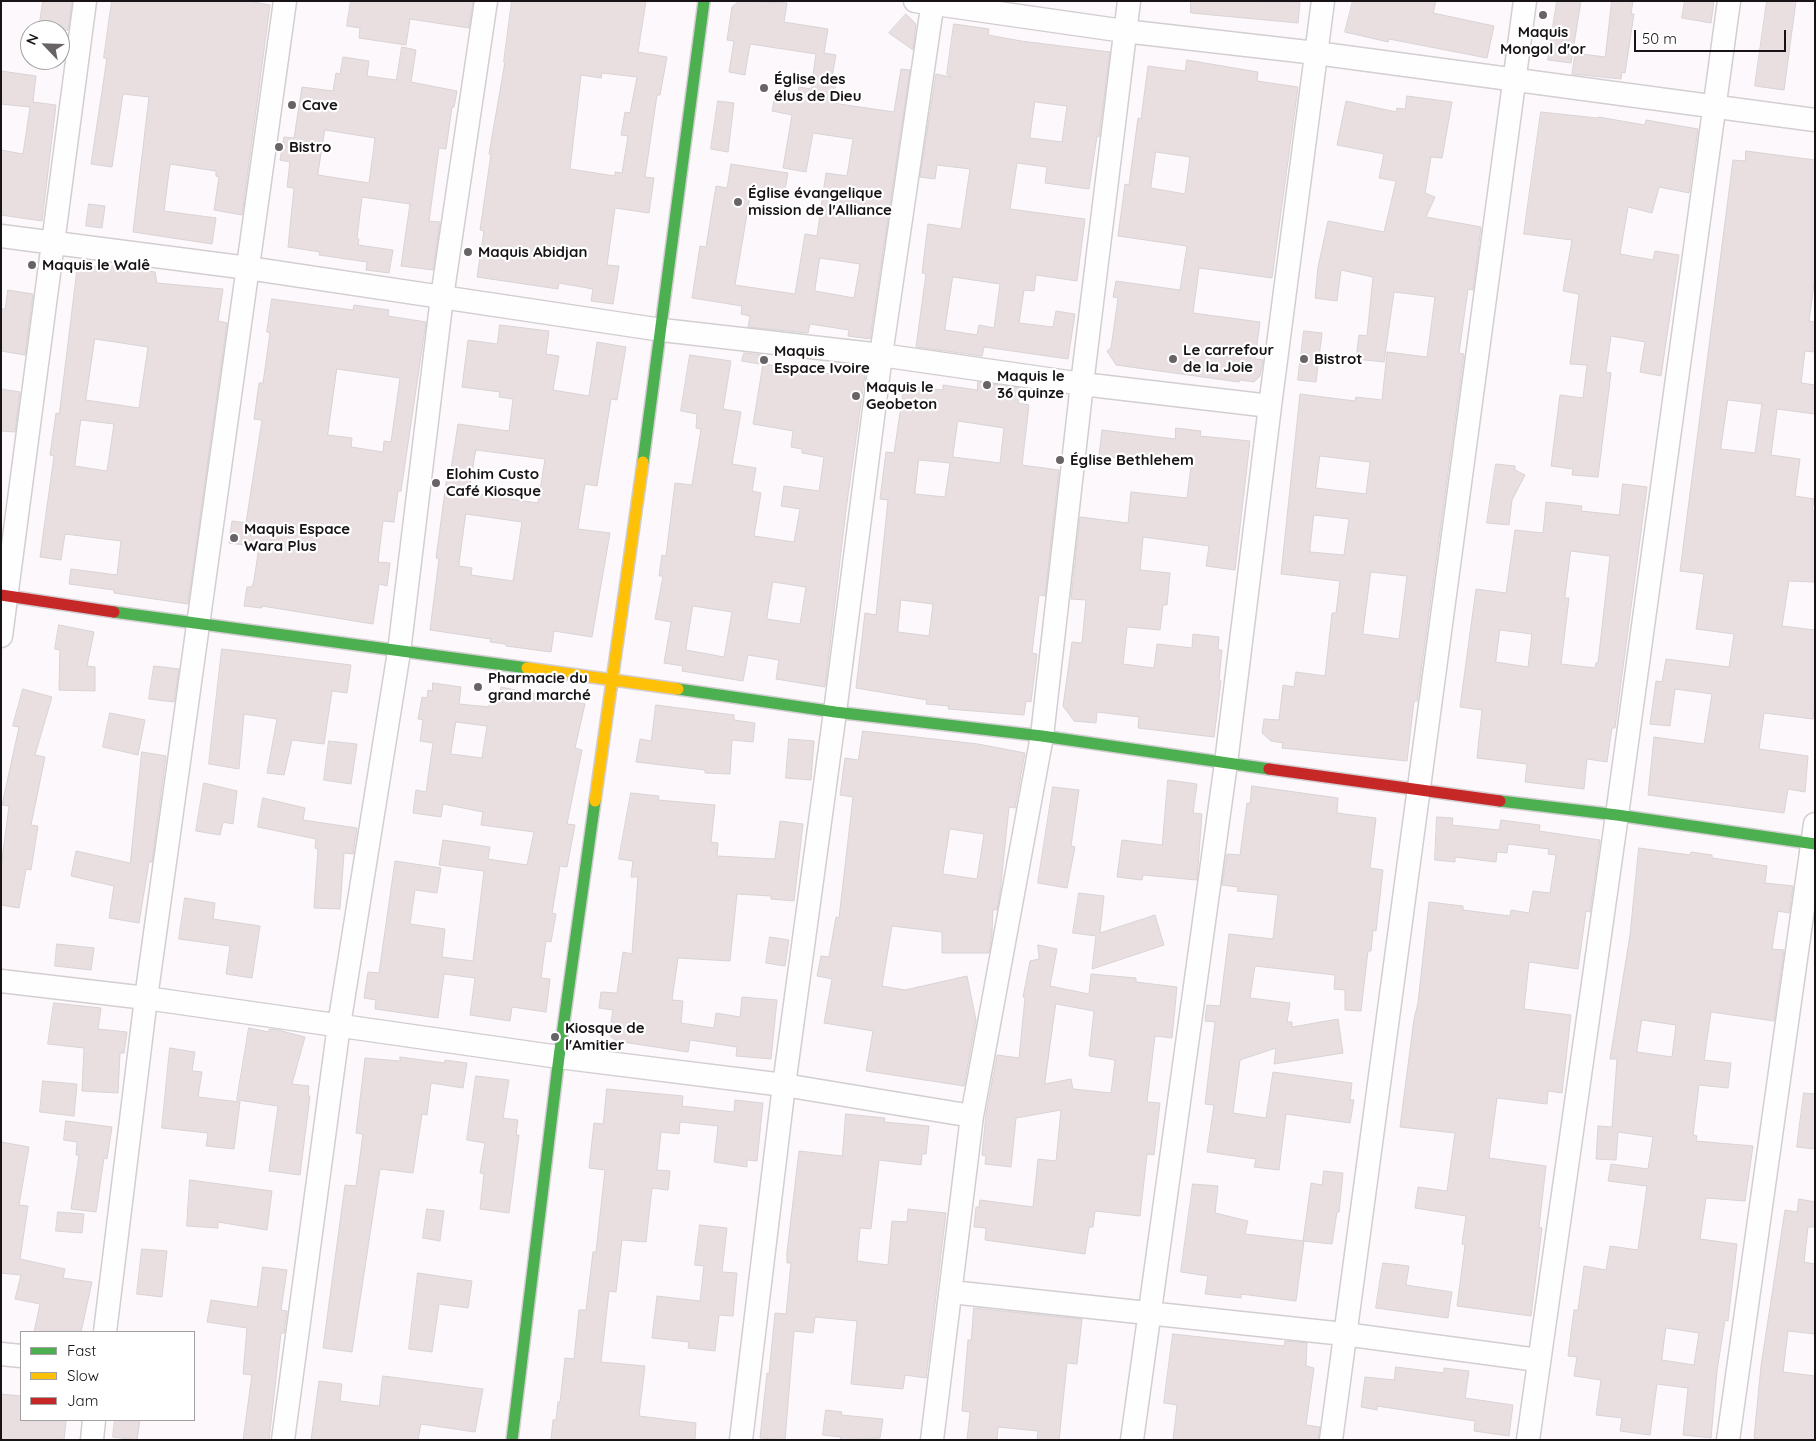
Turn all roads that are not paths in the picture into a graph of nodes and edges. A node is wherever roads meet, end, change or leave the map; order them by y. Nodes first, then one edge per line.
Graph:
1 (86, 1) edge
2 (285, 1) edge
3 (486, 1) edge
4 (704, 1) edge
5 (1129, 1) edge
6 (1323, 1) edge
7 (1525, 1) edge
8 (1729, 1) edge
9 (927, 2) edge
10 (1124, 31) junction
11 (1316, 53) junction
12 (1514, 81) junction
13 (1716, 108) junction
14 (1815, 120) edge
15 (1, 236) edge
16 (54, 244) junction
17 (248, 268) junction
18 (442, 297) junction
19 (662, 330) junction
20 (881, 355) junction
21 (1082, 384) junction
22 (1270, 406) junction
23 (4, 595) edge
24 (199, 625) junction
25 (1, 636) edge
26 (399, 652) junction
27 (611, 679) junction
28 (836, 712) junction
29 (1042, 736) junction
30 (1226, 763) junction
31 (1419, 791) junction
32 (1618, 815) junction
33 (1814, 837) edge
34 (1, 981) edge
35 (146, 998) junction
36 (339, 1025) junction
37 (560, 1057) junction
38 (784, 1085) junction
39 (972, 1116) junction
40 (951, 1292) junction
41 (1149, 1313) junction
42 (106, 1331) edge
43 (1344, 1334) junction
44 (1, 1354) edge
45 (20, 1356) edge
46 (1538, 1360) junction
47 (94, 1421) edge
48 (92, 1440) edge
49 (283, 1440) edge
50 (512, 1440) edge
51 (741, 1440) edge
52 (932, 1440) edge
53 (1132, 1440) edge
54 (1331, 1440) edge
55 (1528, 1440) edge
56 (1728, 1440) edge

1 - 16 street
2 - 17 street
3 - 18 street
4 - 19 street
5 - 10 street
6 - 11 street
7 - 12 street
8 - 13 street
9 - 10 street
9 - 20 street
10 - 11 street
10 - 21 street
11 - 12 street
11 - 22 street
12 - 13 street
12 - 31 street
13 - 14 street
13 - 32 street
15 - 16 street
16 - 17 street
16 - 23 street
17 - 18 street
17 - 24 street
18 - 19 street
18 - 26 street
19 - 20 street
19 - 27 street
20 - 21 street
20 - 28 street
21 - 22 street
21 - 29 street
22 - 30 street
23 - 24 street
23 - 25 street
24 - 26 street
24 - 35 street
26 - 27 street
26 - 36 street
27 - 28 street
27 - 37 street
28 - 29 street
28 - 38 street
29 - 30 street
29 - 39 street
30 - 31 street
30 - 41 street
31 - 32 street
31 - 43 street
32 - 33 street
32 - 46 street
33 - 56 street
34 - 35 street
35 - 36 street
35 - 42 street
36 - 37 street
36 - 49 street
37 - 38 street
37 - 50 street
38 - 39 street
38 - 51 street
39 - 40 street
40 - 41 street
40 - 52 street
41 - 43 street
41 - 53 street
43 - 46 street
43 - 54 street
44 - 45 street
46 - 55 street
47 - 48 street

